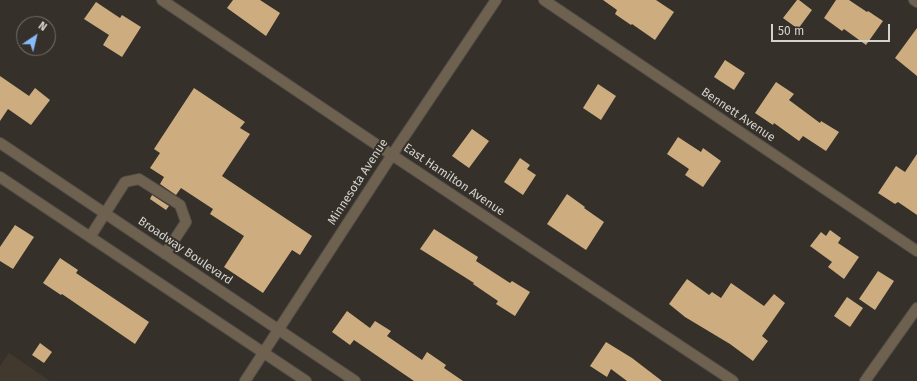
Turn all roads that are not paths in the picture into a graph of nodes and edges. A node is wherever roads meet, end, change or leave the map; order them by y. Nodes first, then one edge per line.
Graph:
1 (162, 0) edge
2 (496, 0) edge
3 (544, 0) edge
4 (914, 0) edge
5 (917, 2) edge
6 (0, 143) edge
7 (392, 155) junction
8 (0, 176) edge
9 (105, 214) junction
10 (90, 236) junction
11 (917, 251) edge
12 (165, 254) junction
13 (917, 308) edge
14 (279, 330) junction
15 (263, 353) junction
16 (245, 381) edge
17 (306, 381) edge
18 (355, 381) edge
19 (733, 381) edge
20 (865, 381) edge

1 - 7 street, East Hamilton Avenue
2 - 7 street, Minnesota Avenue
3 - 11 street, Bennett Avenue
4 - 5 street
6 - 9 street, Broadway Boulevard
7 - 14 street, Minnesota Avenue
7 - 19 street, East Hamilton Avenue
8 - 10 street
9 - 10 street
9 - 12 street, Broadway Boulevard
9 - 12 street
10 - 15 street
12 - 14 street, Broadway Boulevard
13 - 20 street
14 - 15 street, Minnesota Avenue
14 - 18 street, Broadway Boulevard
15 - 16 street, Minnesota Avenue
15 - 17 street

